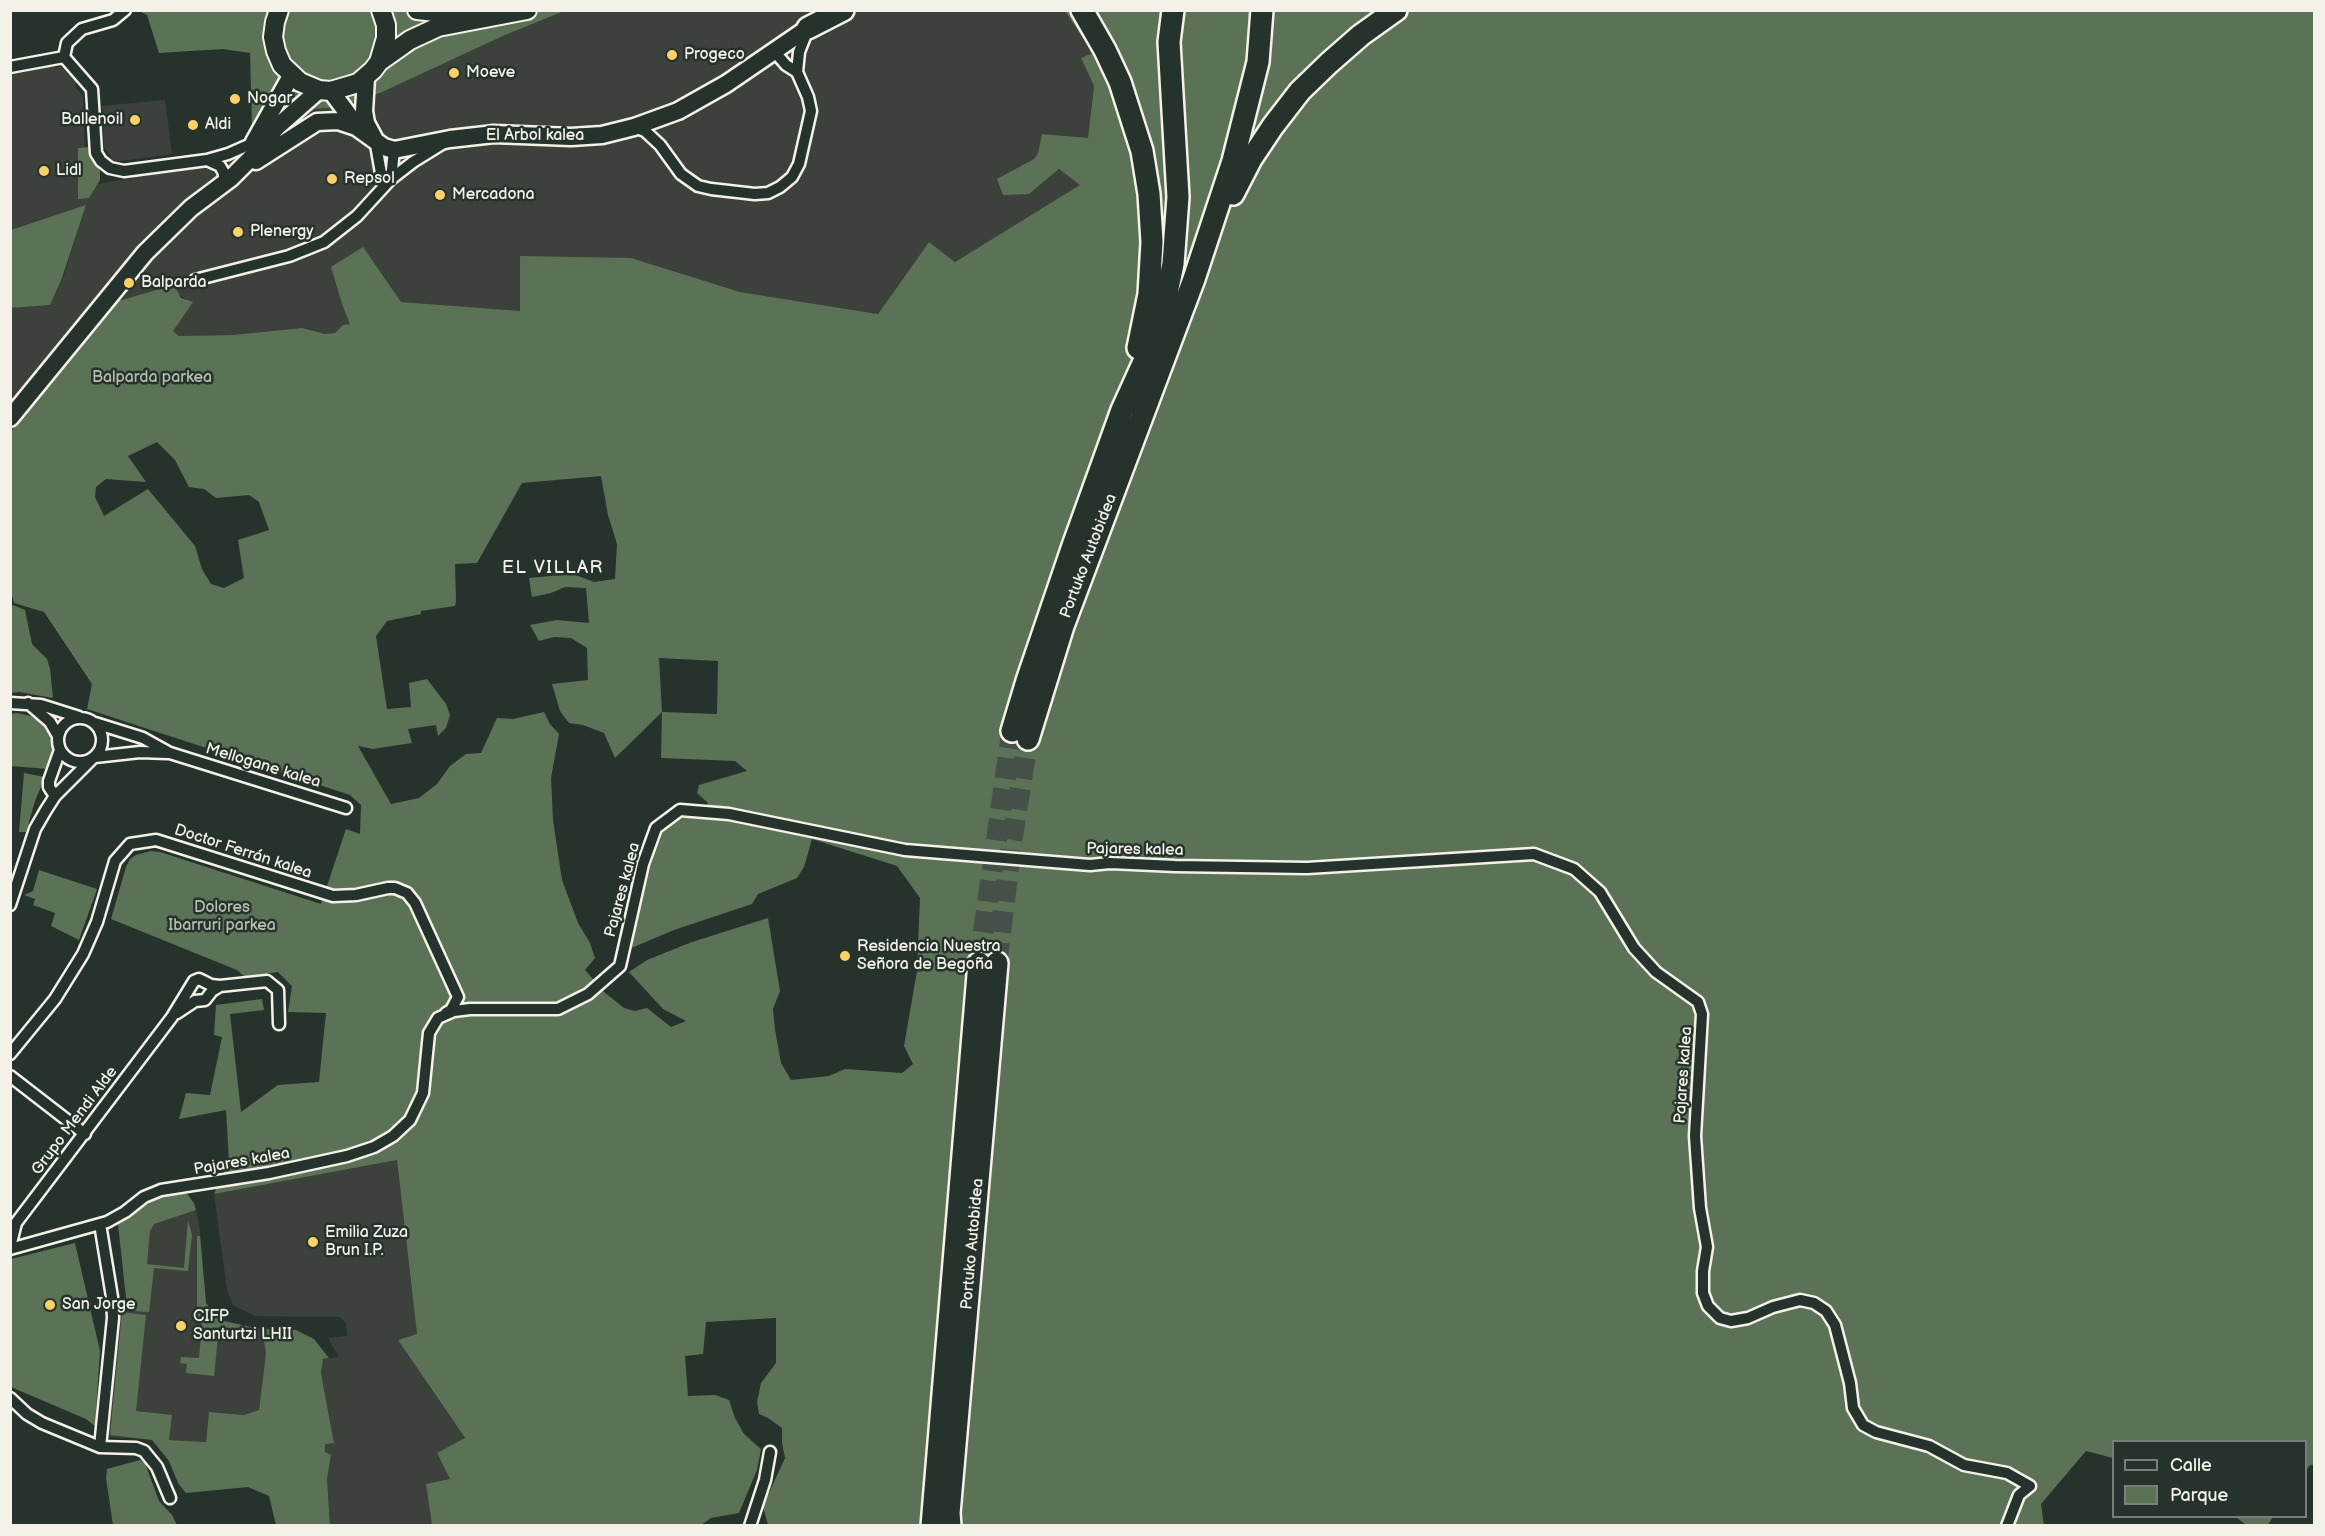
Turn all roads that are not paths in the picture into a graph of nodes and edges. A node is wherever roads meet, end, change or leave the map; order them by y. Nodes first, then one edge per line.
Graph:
1 (125, 10) edge
2 (279, 10) edge
3 (381, 10) edge
4 (417, 10) edge
5 (472, 10) edge
6 (527, 10) edge
7 (834, 10) edge
8 (843, 10) edge
9 (1173, 10) edge
10 (1262, 10) edge
11 (1396, 10) edge
12 (1083, 12) edge
13 (808, 28) junction
14 (774, 51) junction
15 (64, 57) junction
16 (379, 62) junction
17 (10, 67) edge
18 (797, 72) junction
19 (291, 76) junction
20 (366, 78) junction
21 (325, 90) junction
22 (634, 127) junction
23 (359, 129) junction
24 (450, 138) junction
25 (375, 139) junction
26 (253, 143) junction
27 (394, 150) junction
28 (228, 154) junction
29 (207, 159) junction
30 (222, 178) junction
31 (387, 182) junction
32 (1194, 279) junction
33 (195, 280) dead end
34 (1122, 410) junction
35 (14, 412) edge
36 (28, 703) junction
37 (10, 704) edge
38 (79, 717) junction
39 (95, 723) junction
40 (58, 736) junction
41 (60, 750) junction
42 (170, 753) junction
43 (93, 758) junction
44 (55, 796) junction
45 (346, 808) dead end
46 (10, 906) edge
47 (220, 986) junction
48 (458, 997) junction
49 (470, 1009) junction
50 (172, 1017) junction
51 (438, 1018) junction
52 (279, 1024) dead end
53 (10, 1054) edge
54 (10, 1076) edge
55 (84, 1134) junction
56 (100, 1224) junction
57 (10, 1248) edge
58 (10, 1398) edge
59 (100, 1447) junction
60 (770, 1452) dead end
61 (170, 1498) dead end
62 (750, 1526) edge
63 (932, 1526) edge
64 (950, 1526) edge
65 (2007, 1526) edge

1 - 15 street
2 - 19 main road
3 - 16 main road
4 - 5 main road
6 - 16 main road
7 - 13 highway
8 - 13 highway
9 - 34 highway
10 - 32 highway
11 - 32 highway
12 - 34 highway
13 - 14 street, El Arbol kalea
13 - 18 street
14 - 18 street
14 - 22 street, El Arbol kalea
15 - 17 street
15 - 29 street
16 - 20 main road
18 - 22 street
19 - 21 main road
19 - 26 street
20 - 21 main road
20 - 25 street
21 - 23 street
21 - 30 street
22 - 24 street, El Arbol kalea
23 - 25 street
23 - 30 street
24 - 27 street, El Arbol kalea
24 - 31 street, El Arbol kalea
25 - 27 street
25 - 31 street
26 - 28 street
26 - 30 street
27 - 31 street
28 - 29 street
28 - 30 street
29 - 30 street
30 - 35 street
31 - 33 street, El Arbol kalea
32 - 34 highway, Portuko Autobidea
36 - 37 street
36 - 38 street
36 - 40 street
38 - 39 street
38 - 40 street
39 - 42 street, Mellogane kalea
39 - 43 street
40 - 41 street
41 - 43 street
41 - 44 street
42 - 43 street, Mellogane kalea
42 - 45 street, Mellogane kalea
43 - 44 street
44 - 46 street
47 - 50 street, Grupo Mendi Alde
47 - 50 street, Grupo Mendi Alde
47 - 52 street, Grupo Mendi Alde
48 - 49 street
48 - 51 street
48 - 53 street, Doctor Ferrán kalea
49 - 51 street, Pajares kalea
49 - 65 street, Pajares kalea
50 - 55 street, Grupo Mendi Alde
51 - 56 street, Pajares kalea
54 - 55 street
55 - 57 street, Grupo Mendi Alde
56 - 57 street, Pajares kalea
56 - 59 street
58 - 59 street
59 - 61 street
60 - 62 street
63 - 64 highway, Portuko Autobidea

